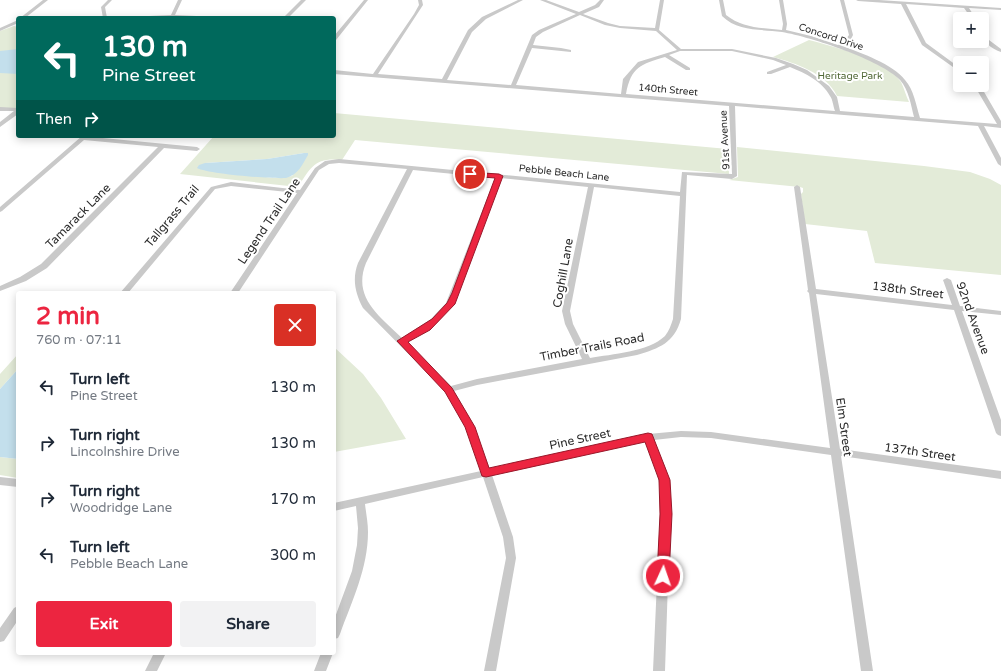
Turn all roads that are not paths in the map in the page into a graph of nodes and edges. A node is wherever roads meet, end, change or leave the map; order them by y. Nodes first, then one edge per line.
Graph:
1 (46, 0) edge
2 (110, 0) edge
3 (180, 0) edge
4 (304, 0) edge
5 (366, 0) edge
6 (420, 0) edge
7 (521, 0) edge
8 (542, 0) edge
9 (602, 0) edge
10 (662, 0) edge
11 (721, 0) edge
12 (781, 0) edge
13 (842, 0) edge
14 (858, 0) edge
15 (903, 3) junction
16 (966, 7) junction
17 (1001, 9) edge
18 (969, 12) edge
19 (580, 13) junction
20 (25, 16) edge
21 (104, 16) edge
22 (172, 16) edge
23 (287, 16) edge
24 (16, 24) edge
25 (0, 30) edge
26 (657, 30) junction
27 (784, 31) junction
28 (336, 37) edge
29 (989, 42) edge
30 (530, 46) junction
31 (838, 47) junction
32 (680, 50) junction
33 (1001, 51) edge
34 (569, 52) dead end
35 (666, 55) junction
36 (791, 65) junction
37 (953, 65) edge
38 (688, 69) dead end
39 (336, 72) edge
40 (769, 73) dead end
41 (374, 76) junction
42 (444, 81) junction
43 (513, 87) junction
44 (981, 92) edge
45 (623, 96) junction
46 (732, 105) junction
47 (0, 109) edge
48 (16, 111) edge
49 (16, 113) edge
50 (838, 113) junction
51 (918, 120) junction
52 (0, 125) edge
53 (980, 125) junction
54 (1001, 126) edge
55 (83, 138) edge
56 (93, 138) edge
57 (163, 146) junction
58 (197, 149) dead end
59 (324, 163) joint
60 (1001, 164) edge
61 (411, 168) junction
62 (684, 173) joint
63 (499, 176) junction
64 (591, 186) junction
65 (797, 187) dead end
66 (302, 192) junction
67 (682, 194) junction
68 (0, 210) edge
69 (947, 280) dead end
70 (0, 289) edge
71 (126, 291) edge
72 (235, 291) edge
73 (811, 291) junction
74 (958, 308) junction
75 (1001, 313) edge
76 (402, 341) junction
77 (586, 361) junction
78 (449, 390) junction
79 (1001, 433) edge
80 (648, 437) junction
81 (835, 452) junction
82 (486, 473) junction
83 (1001, 475) edge
84 (0, 481) edge
85 (16, 483) edge
86 (360, 501) junction
87 (336, 507) edge
88 (16, 614) edge
89 (336, 628) edge
90 (0, 637) edge
91 (159, 655) edge
92 (326, 655) edge
93 (151, 671) edge
94 (320, 671) edge
95 (490, 671) edge
96 (659, 671) edge
97 (867, 671) edge

1 - 20 street
2 - 21 street
3 - 22 street
4 - 23 street
5 - 28 street
6 - 41 street
7 - 42 street
8 - 19 street
9 - 19 street
10 - 26 street
11 - 27 street, Concord Drive
12 - 27 street
13 - 31 street
14 - 15 street
15 - 16 street
15 - 37 street
16 - 17 street
16 - 18 street
19 - 26 street
19 - 30 street
24 - 25 street
26 - 32 street
27 - 31 street, Concord Drive
29 - 33 street
30 - 34 street
30 - 43 street
31 - 51 street, Concord Drive
32 - 35 street
32 - 36 street
35 - 38 street
35 - 45 street
36 - 40 street
36 - 50 street
39 - 41 street, 140th Street
41 - 42 street, 140th Street
42 - 43 street, 140th Street
43 - 45 street, 140th Street
44 - 54 street
45 - 46 street, 140th Street
46 - 50 street, 140th Street
46 - 62 street, 91st Avenue
47 - 48 street
49 - 52 street
50 - 51 street, 140th Street
51 - 53 street, 140th Street
53 - 54 street, 140th Street
53 - 60 street
55 - 68 street
56 - 57 street
57 - 58 street
57 - 70 street, Tamarack Lane
59 - 61 street, Pebble Beach Lane
59 - 66 street, Legend Trail Lane
61 - 63 street, Pebble Beach Lane
61 - 76 street
62 - 67 street, Timber Trails Road
63 - 64 street, Pebble Beach Lane
63 - 76 street
64 - 67 street, Pebble Beach Lane
64 - 77 street, Coghill Lane
65 - 73 street, Elm Street
66 - 71 street, Tallgrass Trail
66 - 72 street, Legend Trail Lane
67 - 77 street, Timber Trails Road
69 - 74 street, 92nd Avenue
73 - 74 street, 138th Street
73 - 81 street, Elm Street
74 - 75 street, 138th Street
74 - 79 street, 92nd Avenue
76 - 78 street
77 - 78 street, Timber Trails Road
78 - 82 street
80 - 81 street, Pine Street
80 - 82 street, Pine Street
80 - 96 street
81 - 83 street, 137th Street
81 - 97 street, Elm Street
82 - 86 street, Pine Street
82 - 95 street
84 - 85 street
86 - 87 street, Pine Street
86 - 89 street
88 - 90 street
91 - 93 street
92 - 94 street

